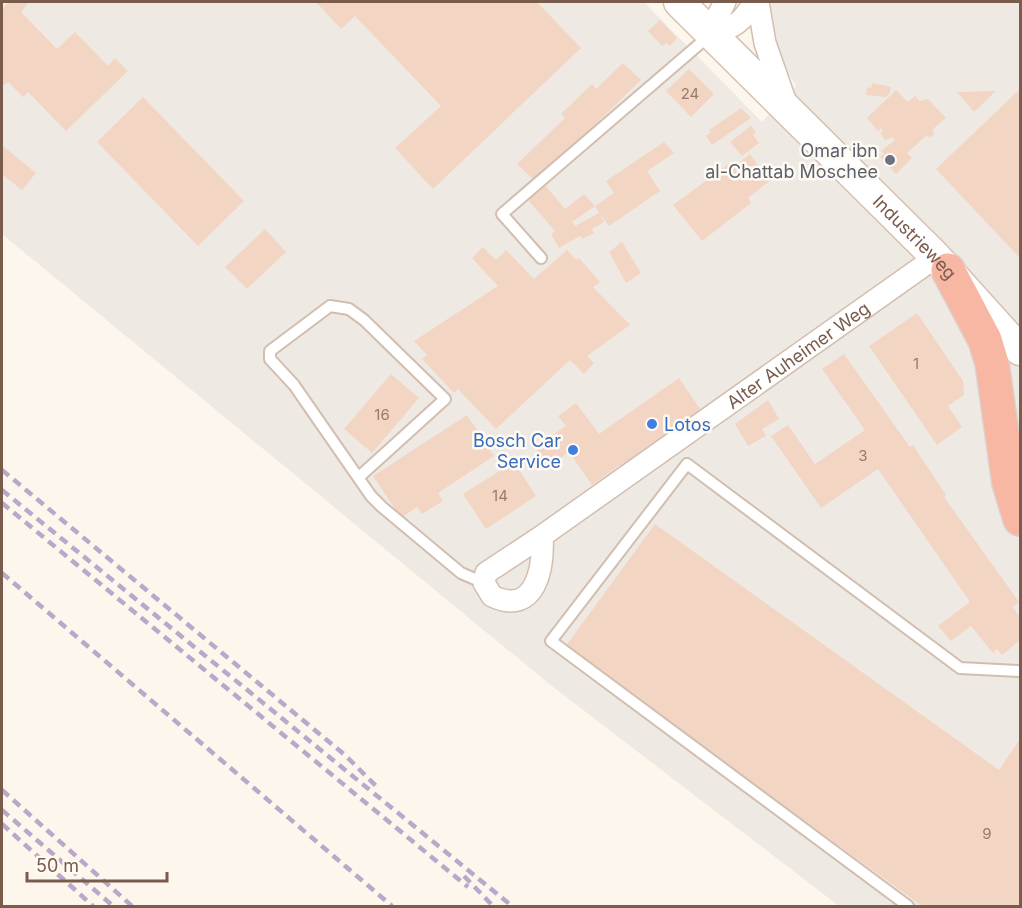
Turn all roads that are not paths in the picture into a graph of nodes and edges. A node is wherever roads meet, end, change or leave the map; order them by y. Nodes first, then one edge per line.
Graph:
1 (679, 2) edge
2 (725, 2) edge
3 (755, 2) edge
4 (713, 33) junction
5 (791, 115) junction
6 (541, 258) dead end
7 (942, 263) junction
8 (1020, 350) edge
9 (1020, 452) edge
10 (359, 477) junction
11 (1009, 483) junction
12 (1020, 519) edge
13 (542, 536) junction
14 (484, 583) junction
15 (1020, 671) edge
16 (908, 906) edge

1 - 4 street, Industrieweg
2 - 4 street
3 - 4 street
3 - 5 street
4 - 5 street, Industrieweg
4 - 6 lane
5 - 7 street, Industrieweg
7 - 8 street, Industrieweg
7 - 11 highway
7 - 13 street, Alter Auheimer Weg
9 - 11 highway
10 - 10 lane
10 - 14 lane
11 - 12 highway
13 - 14 street, Alter Auheimer Weg
13 - 14 street
15 - 16 lane

